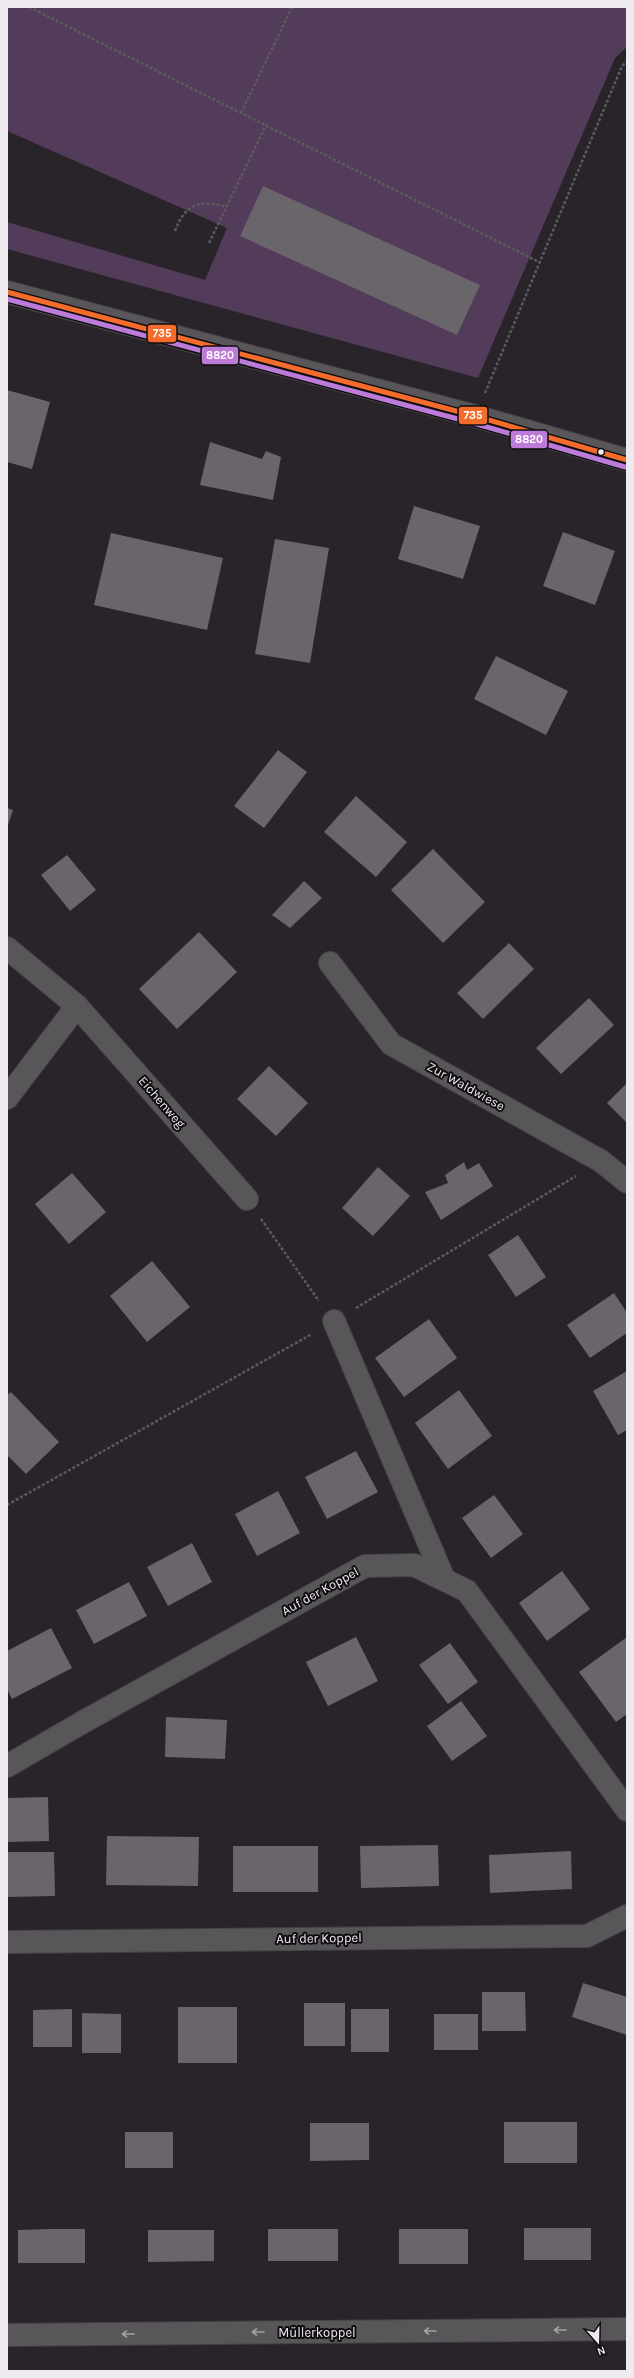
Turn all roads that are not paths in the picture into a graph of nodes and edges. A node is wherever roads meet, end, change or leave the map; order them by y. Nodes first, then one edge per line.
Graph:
1 (7, 292) edge
2 (627, 460) edge
3 (7, 948) edge
4 (330, 963) dead end
5 (77, 1006) junction
6 (7, 1098) edge
7 (627, 1182) edge
8 (247, 1199) road end
9 (334, 1321) road end
10 (444, 1579) junction
11 (7, 1766) edge
12 (627, 1810) edge
13 (627, 1916) edge
14 (7, 1942) edge
15 (627, 2329) edge
16 (7, 2334) edge

1 - 2 street
3 - 5 street, Eichenweg
4 - 7 street, Zur Waldwiese
5 - 6 street
5 - 8 street, Eichenweg
9 - 10 street
10 - 11 street, Auf der Koppel
10 - 12 street, Auf der Koppel
13 - 14 street, Auf der Koppel
15 -> 16 street, Müllerkoppel

